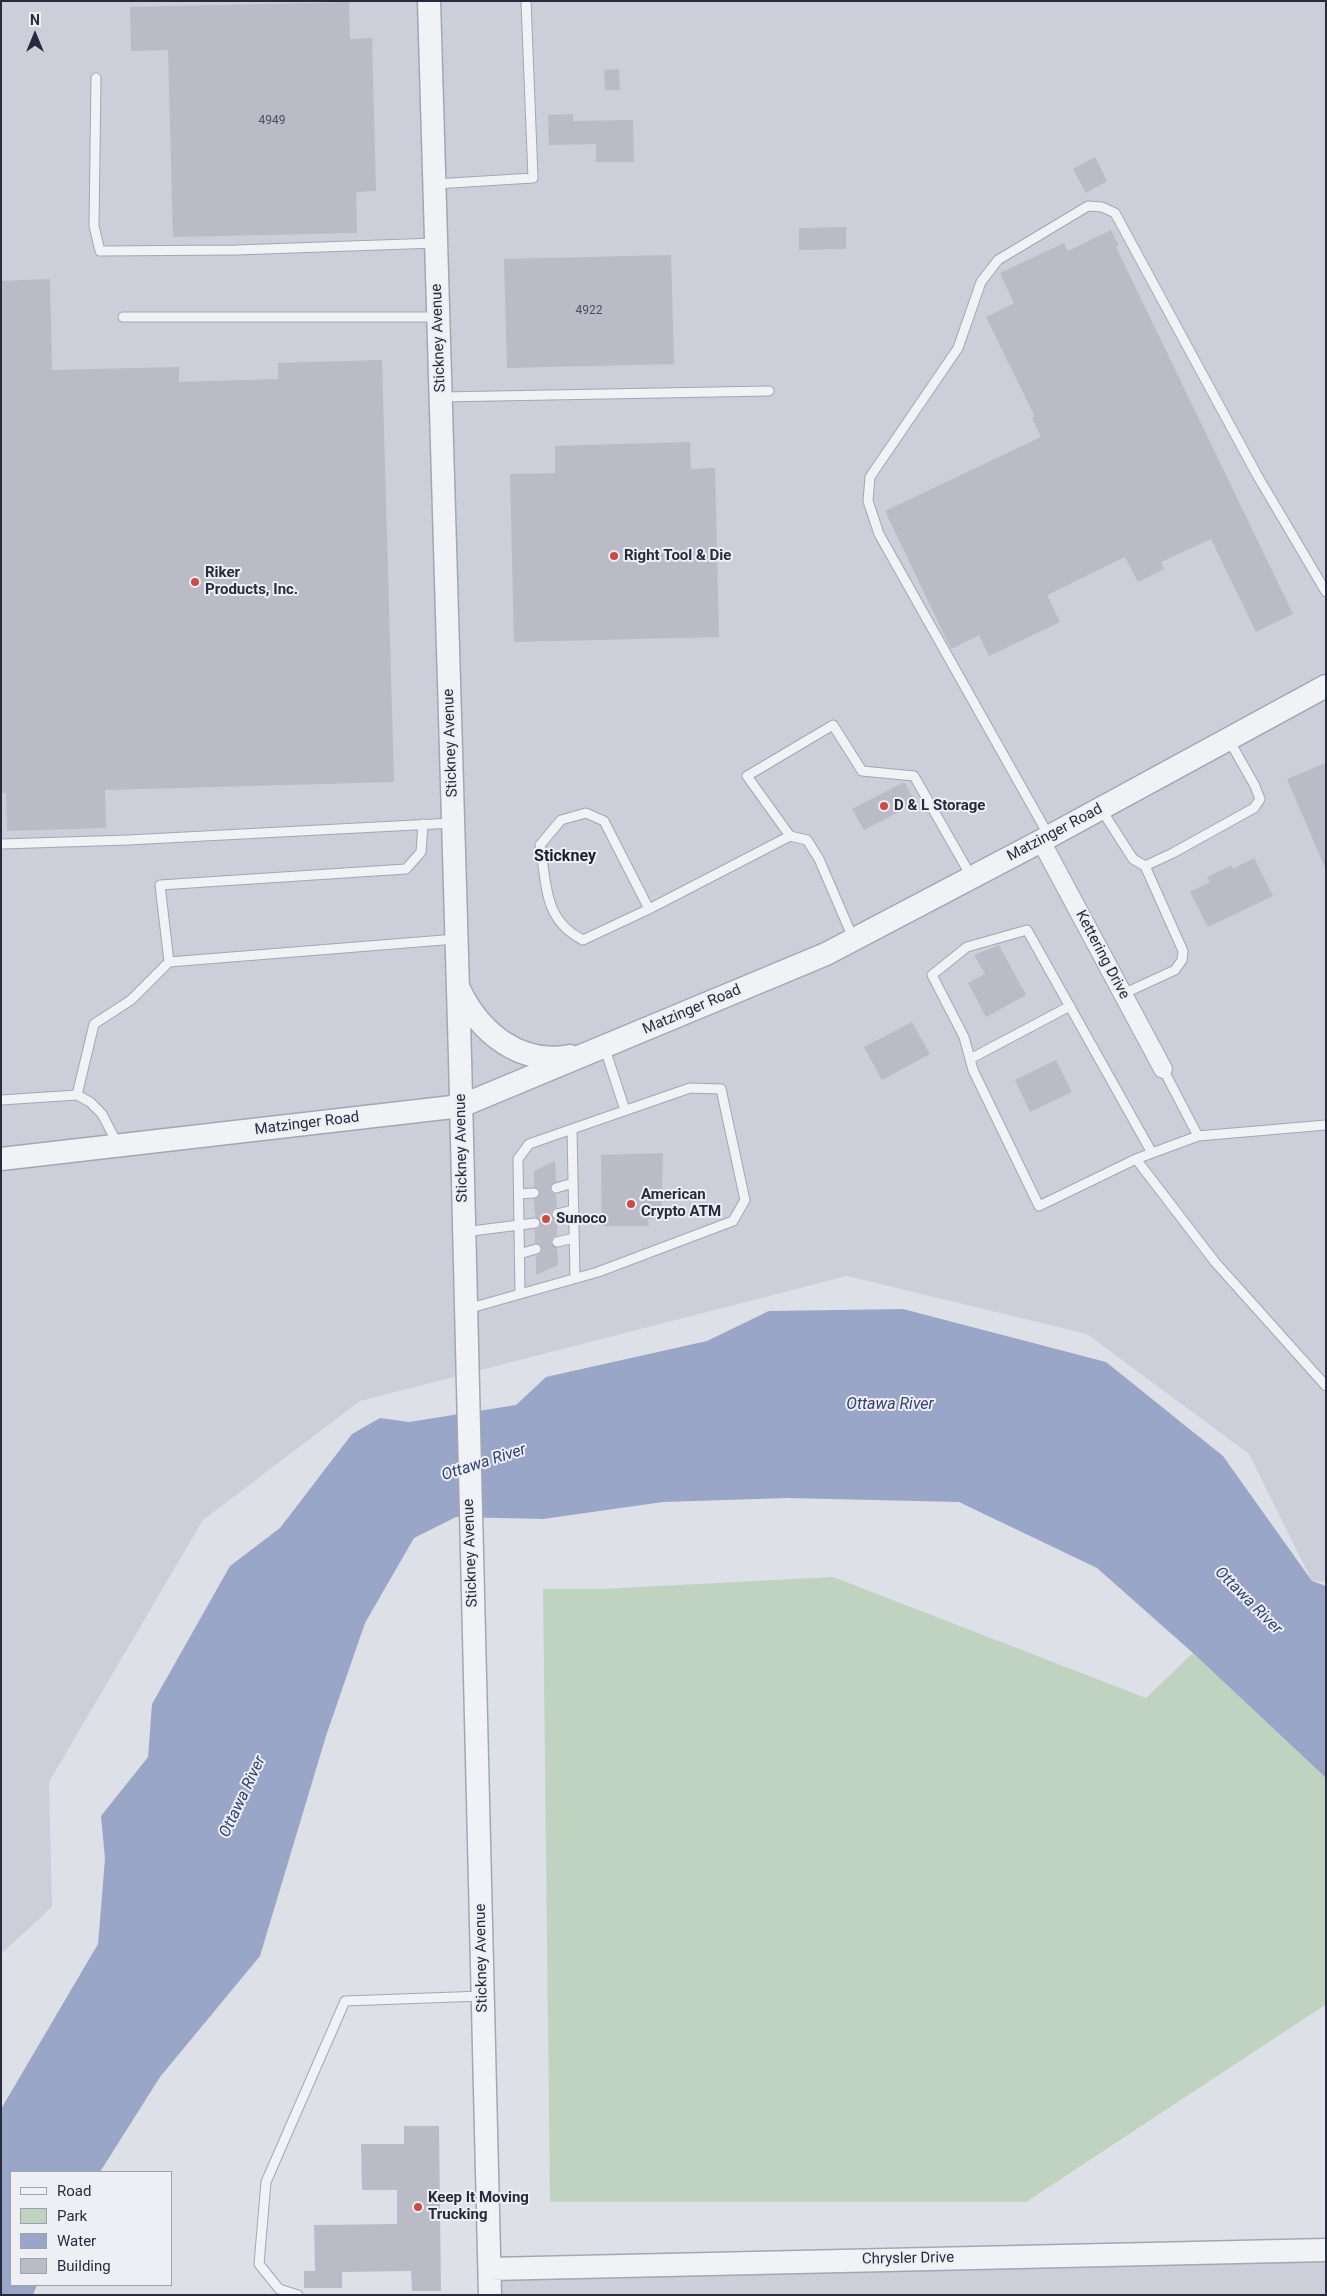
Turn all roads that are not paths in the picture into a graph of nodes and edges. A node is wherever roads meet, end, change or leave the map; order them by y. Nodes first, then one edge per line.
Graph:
1 (429, 1) edge
2 (526, 1) edge
3 (96, 78) dead end
4 (435, 184) junction
5 (436, 243) junction
6 (438, 317) junction
7 (124, 318) dead end
8 (769, 391) dead end
9 (440, 397) junction
10 (1326, 592) edge
11 (1324, 690) edge
12 (1228, 739) junction
13 (1101, 808) junction
14 (453, 823) junction
15 (423, 824) junction
16 (790, 836) junction
17 (1045, 839) junction
18 (1, 844) edge
19 (1145, 866) junction
20 (971, 877) junction
21 (649, 909) junction
22 (853, 938) junction
23 (456, 939) junction
24 (169, 962) junction
25 (457, 985) junction
26 (1123, 994) junction
27 (1070, 1006) junction
28 (599, 1048) junction
29 (970, 1059) junction
30 (1163, 1069) joint
31 (77, 1096) junction
32 (1, 1100) edge
33 (461, 1106) junction
34 (625, 1110) junction
35 (1326, 1125) edge
36 (572, 1129) junction
37 (1198, 1136) junction
38 (119, 1147) junction
39 (1152, 1153) junction
40 (1, 1159) edge
41 (1136, 1159) junction
42 (573, 1183) junction
43 (556, 1188) dead end
44 (534, 1193) dead end
45 (519, 1194) junction
46 (574, 1210) junction
47 (557, 1214) dead end
48 (535, 1223) dead end
49 (519, 1226) junction
50 (463, 1232) junction
51 (574, 1238) junction
52 (557, 1242) dead end
53 (536, 1249) dead end
54 (519, 1254) junction
55 (576, 1278) junction
56 (520, 1294) junction
57 (465, 1309) junction
58 (1326, 1386) edge
59 (483, 1996) junction
60 (1326, 2250) edge
61 (490, 2269) junction
62 (298, 2295) edge
63 (490, 2295) edge

1 - 4 street, Stickney Avenue
2 - 4 lane
3 - 5 lane
4 - 5 street, Stickney Avenue
5 - 6 street, Stickney Avenue
6 - 7 lane
6 - 9 street, Stickney Avenue
8 - 9 lane
9 - 14 street, Stickney Avenue
10 - 17 lane
11 - 12 street, Matzinger Road
12 - 13 street, Matzinger Road
12 - 19 lane
13 - 17 street, Matzinger Road
13 - 19 lane
14 - 15 lane
14 - 23 street, Stickney Avenue
15 - 18 lane
15 - 24 lane
16 - 20 lane
16 - 21 lane
16 - 22 lane
17 - 20 street, Matzinger Road
17 - 26 street, Kettering Drive
19 - 26 lane
20 - 22 street, Matzinger Road
21 - 21 lane
22 - 28 street, Matzinger Road
23 - 24 lane
23 - 25 street, Stickney Avenue
24 - 31 lane
25 - 28 street
25 - 33 street, Stickney Avenue
26 - 30 street, Kettering Drive
27 - 29 lane
27 - 29 lane
27 - 39 lane
28 - 33 street, Matzinger Road
28 - 34 lane
29 - 41 lane
30 - 37 lane
31 - 32 lane
31 - 38 lane
33 - 38 street, Matzinger Road
33 - 50 street, Stickney Avenue
34 - 36 lane
34 - 55 lane
35 - 37 lane
36 - 42 lane
36 - 45 lane
37 - 39 lane
38 - 40 street, Matzinger Road
39 - 41 lane
41 - 58 lane
42 - 43 lane
42 - 46 lane
44 - 45 lane
45 - 49 lane
46 - 47 lane
46 - 51 lane
48 - 49 lane
49 - 50 lane
49 - 54 lane
50 - 57 street, Stickney Avenue
51 - 52 lane
51 - 55 lane
53 - 54 lane
54 - 56 lane
55 - 56 lane
56 - 57 lane
57 - 59 street, Stickney Avenue
59 - 61 street, Stickney Avenue
59 - 62 lane
60 - 61 street, Chrysler Drive
61 - 63 street, Stickney Avenue

